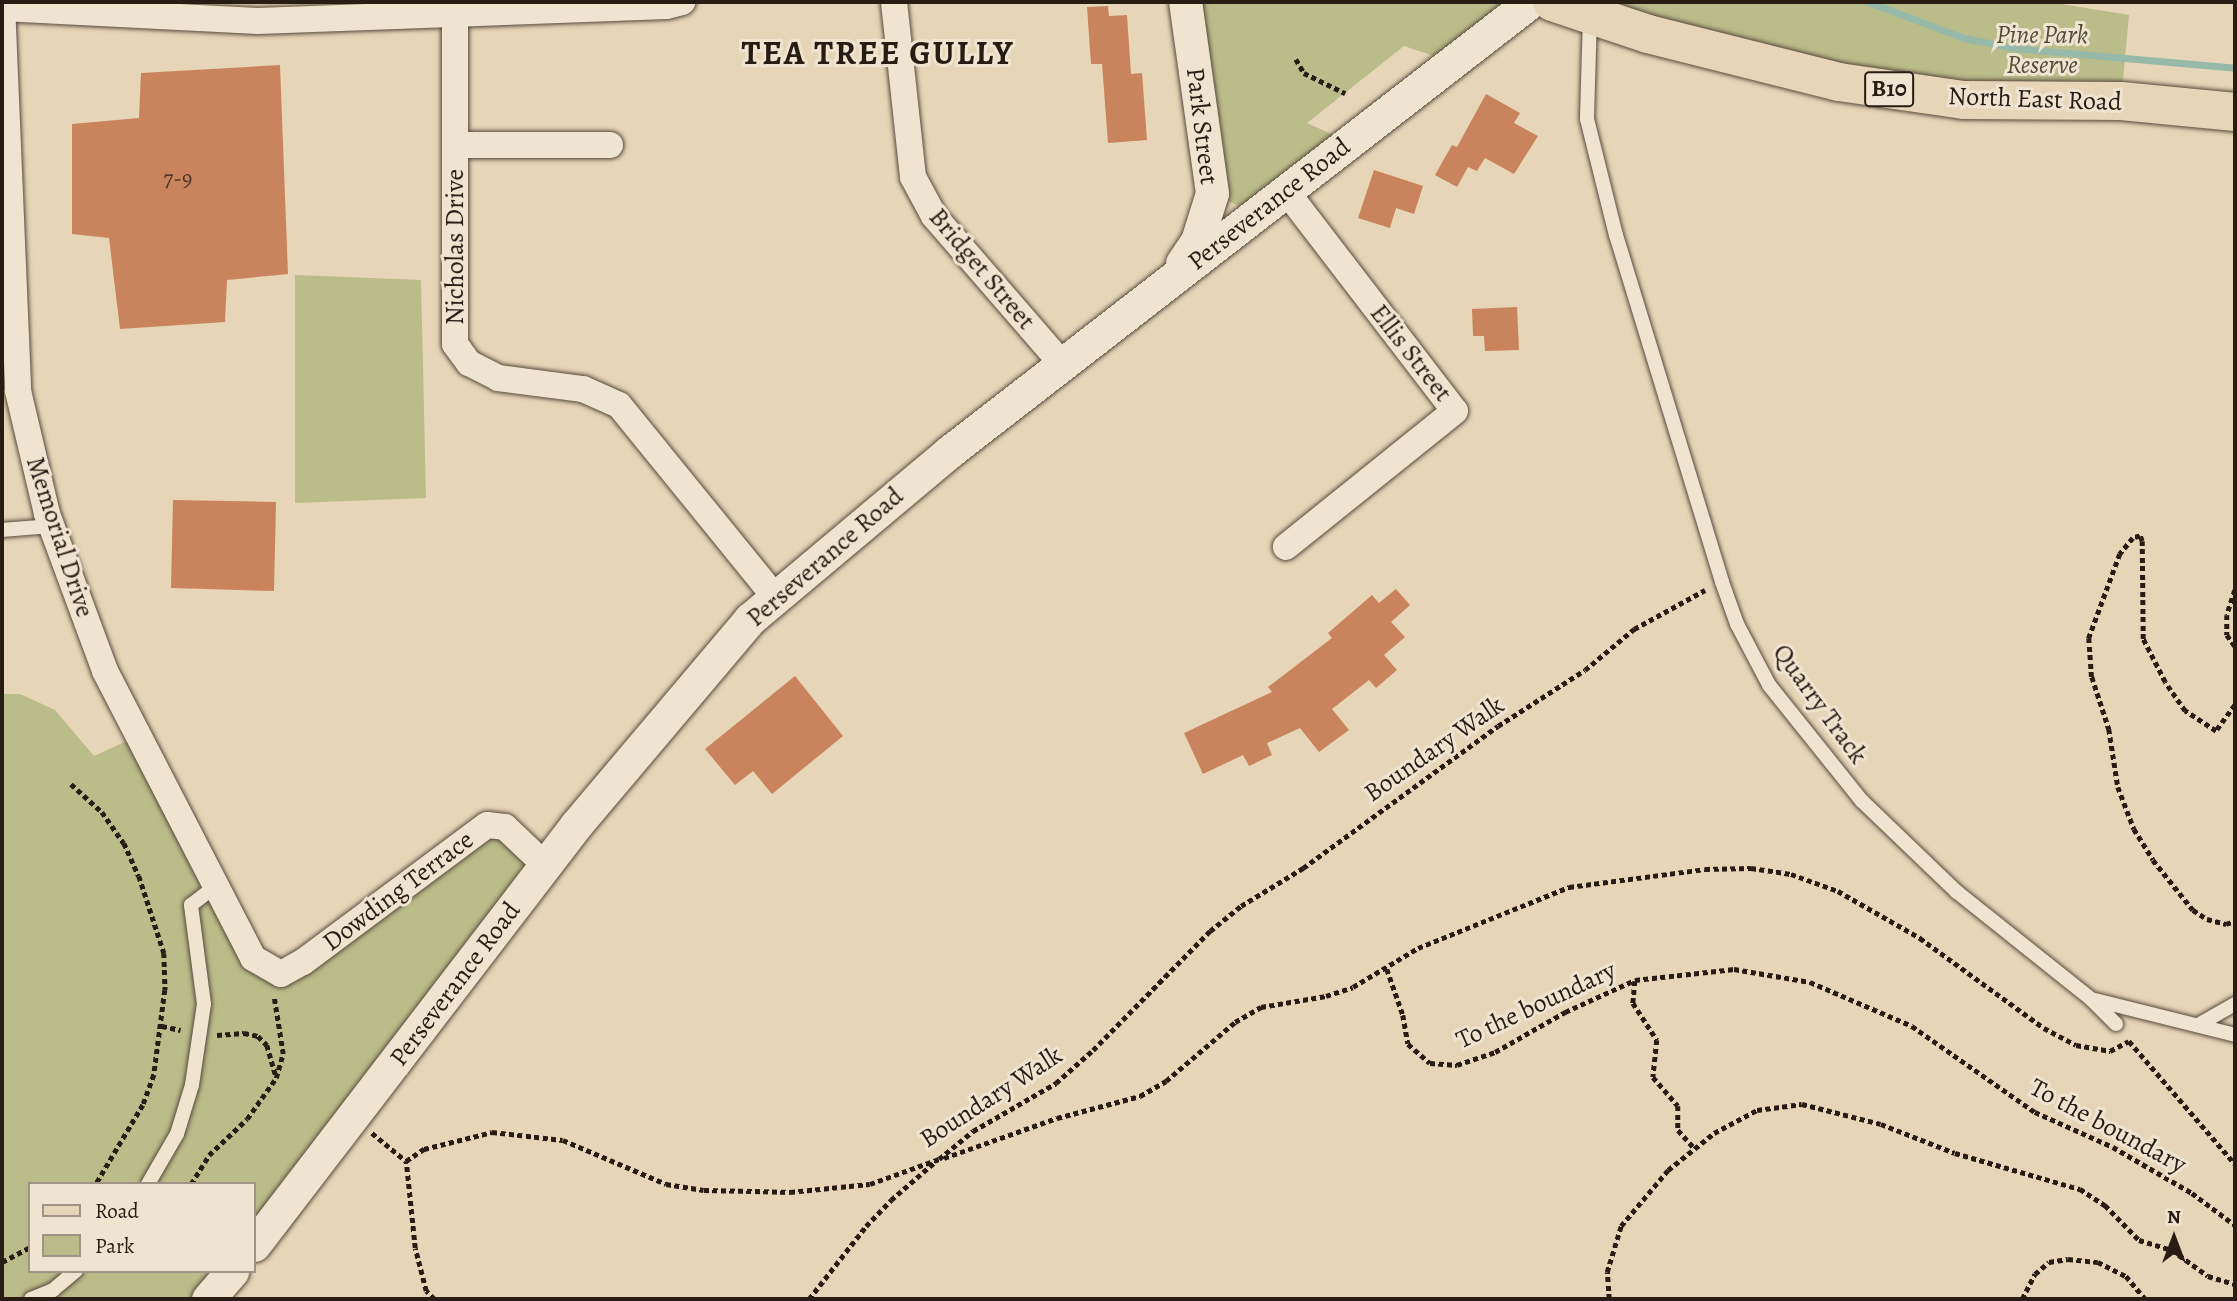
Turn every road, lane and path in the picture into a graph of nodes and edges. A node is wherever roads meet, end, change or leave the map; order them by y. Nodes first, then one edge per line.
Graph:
1 (682, 2) edge
2 (894, 2) edge
3 (1185, 2) edge
4 (1530, 2) edge
5 (1552, 2) edge
6 (2, 6) edge
7 (454, 14) junction
8 (1590, 14) junction
9 (1296, 59) dead end
10 (1345, 93) dead end
11 (2235, 112) edge
12 (454, 145) junction
13 (610, 145) dead end
14 (1286, 191) junction
15 (1212, 194) junction
16 (1255, 214) junction
17 (1168, 282) junction
18 (1062, 364) junction
19 (51, 526) junction
20 (2, 530) edge
21 (1286, 547) dead end
22 (1721, 582) junction
23 (2235, 590) edge
24 (775, 597) junction
25 (2235, 646) edge
26 (2235, 705) edge
27 (71, 784) dead end
28 (545, 865) junction
29 (215, 886) junction
30 (2235, 921) edge
31 (253, 958) junction
32 (1387, 969) junction
33 (1635, 980) junction
34 (2091, 999) junction
35 (2235, 1004) edge
36 (2116, 1024) joint
37 (2197, 1025) junction
38 (162, 1026) junction
39 (201, 1035) junction
40 (2235, 1035) edge
41 (2129, 1041) junction
42 (276, 1078) junction
43 (352, 1118) junction
44 (1695, 1149) junction
45 (939, 1159) junction
46 (406, 1161) junction
47 (2235, 1164) edge
48 (97, 1182) edge
49 (149, 1182) edge
50 (192, 1182) edge
51 (2235, 1224) edge
52 (256, 1242) edge
53 (28, 1248) edge
54 (2, 1262) edge
55 (74, 1273) edge
56 (230, 1273) edge
57 (2235, 1284) edge
58 (31, 1299) edge
59 (208, 1299) edge
60 (434, 1299) edge
61 (809, 1299) edge
62 (1609, 1299) edge
63 (2022, 1299) edge
64 (2144, 1299) edge

1 - 7 street
2 - 18 street, Bridget Street
3 - 15 street, Park Street
4 - 14 street, Perseverance Road
5 - 8 main road, North East Road / B10
6 - 7 street
6 - 19 street, Memorial Drive
7 - 12 street, Nicholas Drive
8 - 11 main road, North East Road / B10
8 - 22 lane, Quarry Track
9 - 10 path
12 - 13 street
12 - 24 street, Nicholas Drive
14 - 16 street, Perseverance Road
14 - 21 street, Ellis Street
15 - 16 street
15 - 17 street, Park Street
16 - 17 street, Perseverance Road
17 - 18 street, Perseverance Road
18 - 24 street, Perseverance Road
19 - 20 lane
19 - 29 street, Memorial Drive
22 - 34 lane, Quarry Track
22 - 45 path, Boundary Walk
23 - 25 path
24 - 28 street, Perseverance Road
26 - 30 path
27 - 38 path
28 - 31 street, Dowding Terrace
28 - 43 street, Perseverance Road
29 - 31 street, Memorial Drive
29 - 39 lane
31 - 42 path
32 - 33 path, To the boundary
32 - 41 path
32 - 45 path
33 - 44 path
33 - 51 path, To the boundary
34 - 36 lane
34 - 37 lane, Quarry Track
35 - 37 lane
36 - 41 path
37 - 40 lane, Quarry Track
38 - 39 path
38 - 48 path
39 - 42 path
39 - 49 lane
41 - 47 path
42 - 50 path
43 - 46 path
43 - 52 street, Perseverance Road
44 - 57 path
44 - 62 path
45 - 46 path, Boundary Walk
45 - 61 path
46 - 60 path
53 - 54 path
55 - 58 lane
56 - 59 street
63 - 64 path

